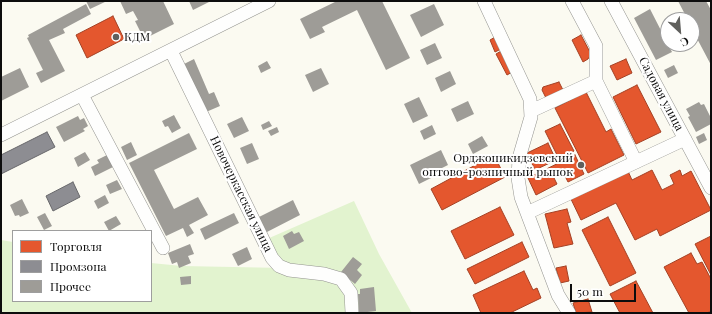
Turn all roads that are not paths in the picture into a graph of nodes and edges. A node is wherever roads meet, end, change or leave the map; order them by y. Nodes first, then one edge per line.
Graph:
1 (269, 1) edge
2 (484, 1) edge
3 (572, 1) edge
4 (610, 1) edge
5 (171, 51) junction
6 (596, 81) junction
7 (82, 94) junction
8 (531, 111) junction
9 (1, 135) edge
10 (684, 139) junction
11 (636, 162) junction
12 (711, 188) edge
13 (527, 213) junction
14 (163, 248) dead end
15 (352, 313) edge
16 (569, 313) edge

1 - 5 street
2 - 8 street
3 - 6 street
4 - 10 street, Садовая улица
5 - 7 street
5 - 15 street, Новочеркасская улица
6 - 8 street
6 - 11 street
7 - 9 street
7 - 14 street
8 - 13 street
10 - 11 street
10 - 12 street, Садовая улица
11 - 13 street
13 - 16 street

